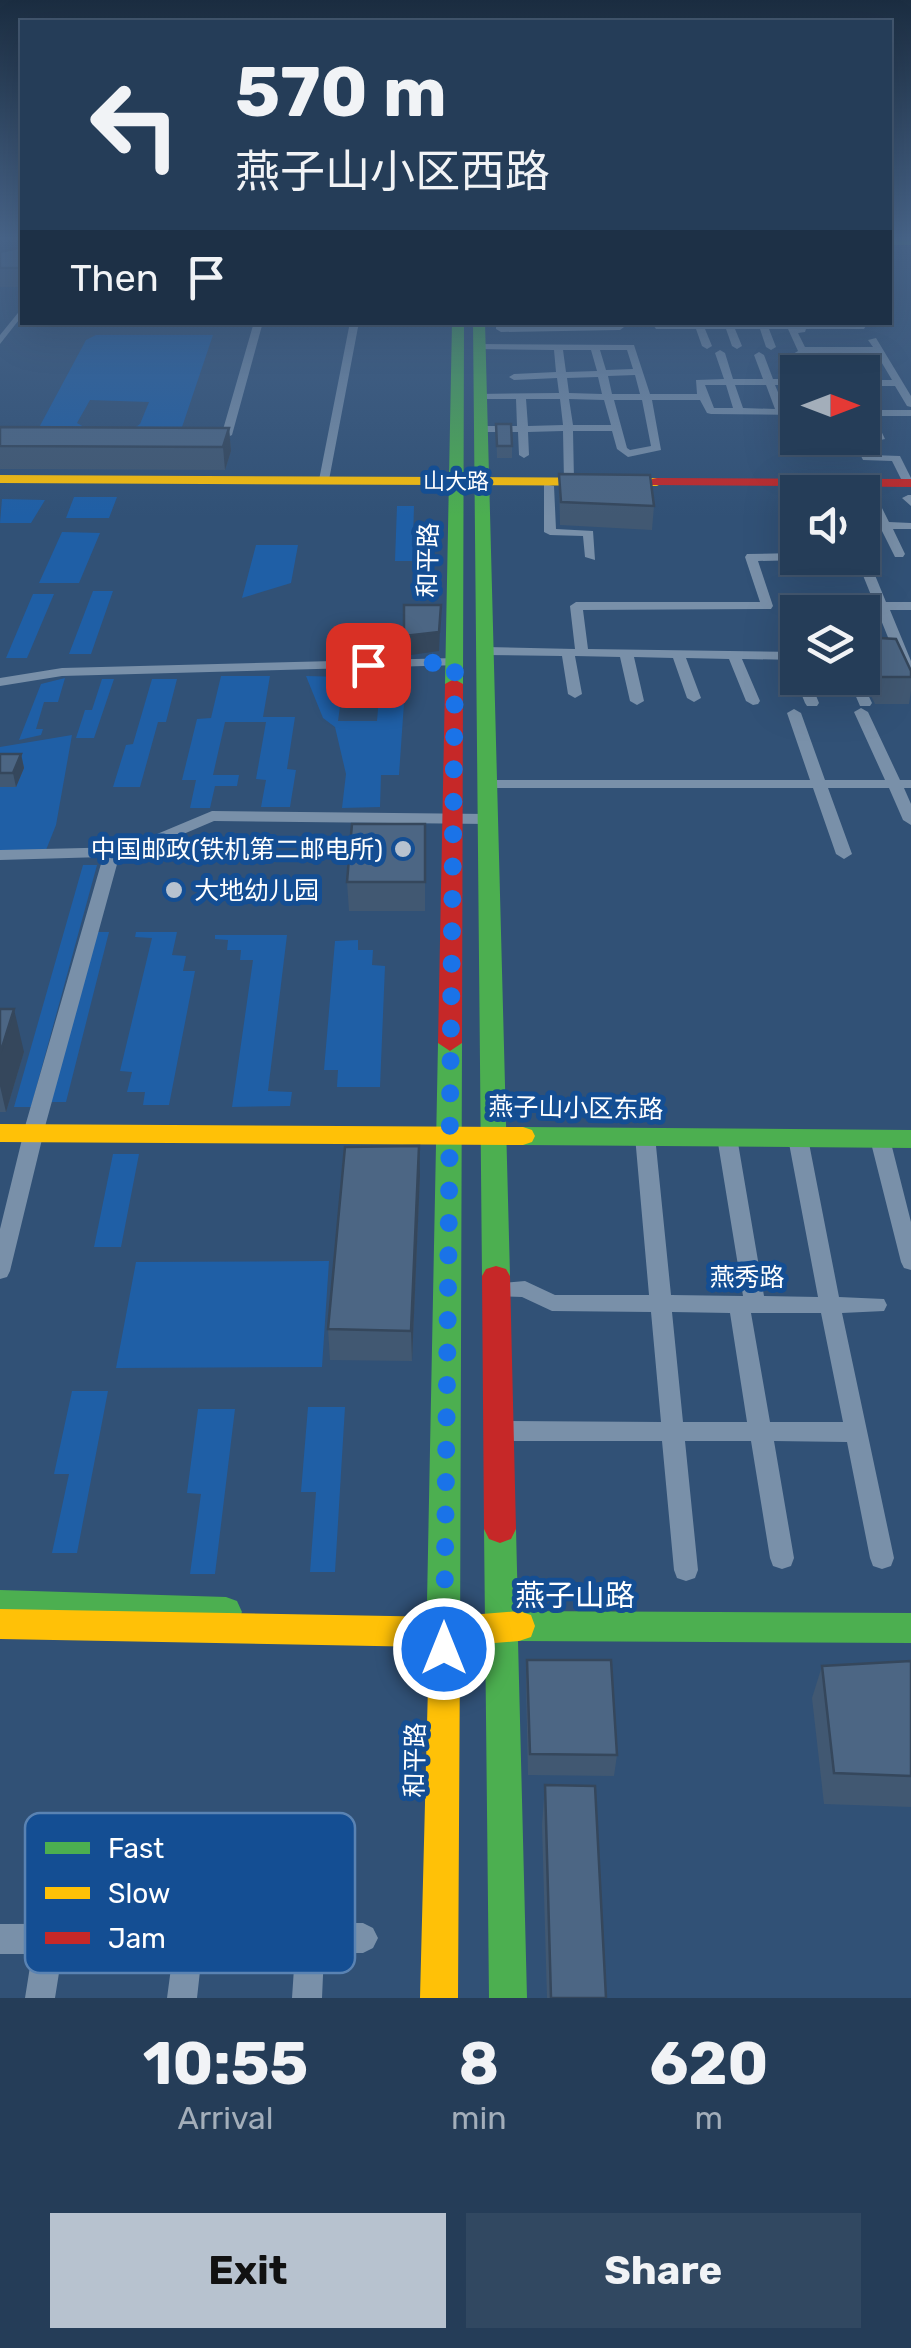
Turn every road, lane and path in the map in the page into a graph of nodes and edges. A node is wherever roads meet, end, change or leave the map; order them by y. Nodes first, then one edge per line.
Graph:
1 (256, 331) edge
2 (353, 331) edge
3 (458, 331) edge
4 (478, 331) edge
5 (698, 331) edge
6 (734, 331) edge
7 (765, 331) edge
8 (793, 331) edge
9 (828, 331) edge
10 (868, 331) edge
11 (708, 346) dead end
12 (737, 346) dead end
13 (771, 346) dead end
14 (479, 347) junction
15 (558, 347) junction
16 (595, 347) junction
17 (837, 350) junction
18 (879, 350) junction
19 (720, 353) dead end
20 (758, 355) dead end
21 (839, 355) edge
22 (602, 372) junction
23 (638, 372) junction
24 (561, 375) junction
25 (514, 377) dead end
26 (730, 382) junction
27 (770, 382) junction
28 (780, 382) edge
29 (880, 383) edge
30 (898, 383) junction
31 (480, 396) junction
32 (522, 396) junction
33 (564, 396) junction
34 (609, 396) junction
35 (646, 396) junction
36 (703, 397) junction
37 (780, 397) edge
38 (911, 404) edge
39 (711, 411) junction
40 (880, 411) edge
41 (739, 412) junction
42 (753, 412) junction
43 (780, 412) edge
44 (911, 413) edge
45 (523, 428) junction
46 (568, 428) junction
47 (617, 428) junction
48 (716, 428) dead end
49 (760, 428) dead end
50 (481, 429) junction
51 (207, 442) edge
52 (524, 455) dead end
53 (866, 455) edge
54 (324, 480) junction
55 (0, 482) edge
56 (456, 483) junction
57 (481, 483) junction
58 (558, 483) junction
59 (780, 489) edge
60 (880, 491) edge
61 (910, 491) edge
62 (880, 513) edge
63 (880, 525) edge
64 (886, 525) junction
65 (911, 526) edge
66 (899, 554) dead end
67 (591, 556) dead end
68 (780, 557) edge
69 (869, 575) edge
70 (882, 606) junction
71 (911, 606) edge
72 (485, 651) junction
73 (574, 652) junction
74 (626, 653) junction
75 (678, 654) junction
76 (734, 654) junction
77 (901, 657) edge
78 (780, 658) edge
79 (455, 662) junction
80 (911, 678) edge
81 (0, 682) edge
82 (575, 694) dead end
83 (809, 695) edge
84 (859, 695) edge
85 (694, 698) dead end
86 (637, 701) dead end
87 (753, 701) dead end
88 (812, 703) dead end
89 (794, 712) dead end
90 (488, 784) junction
91 (822, 784) junction
92 (902, 784) edge
93 (453, 820) junction
94 (488, 820) junction
95 (911, 820) edge
96 (0, 854) edge
97 (112, 854) junction
98 (844, 854) dead end
99 (0, 1133) edge
100 (36, 1133) junction
101 (449, 1134) junction
102 (494, 1134) junction
103 (645, 1136) junction
104 (726, 1137) junction
105 (798, 1138) junction
106 (880, 1139) junction
107 (911, 1139) edge
108 (911, 1262) edge
109 (0, 1270) edge
110 (496, 1290) junction
111 (661, 1304) junction
112 (747, 1304) junction
113 (876, 1304) dead end
114 (830, 1305) junction
115 (499, 1431) junction
116 (759, 1432) junction
117 (854, 1432) junction
118 (673, 1433) junction
119 (782, 1558) dead end
120 (882, 1558) dead end
121 (686, 1570) dead end
122 (0, 1605) edge
123 (911, 1618) edge
124 (503, 1621) junction
125 (0, 1624) edge
126 (444, 1625) junction
127 (911, 1628) edge
128 (355, 1938) edge
129 (362, 1938) dead end
130 (44, 1973) edge
131 (185, 1973) edge
132 (308, 1973) edge
133 (40, 1998) edge
134 (182, 1998) edge
135 (307, 1998) edge
136 (439, 1998) edge
137 (508, 1998) edge

1 - 51 street
2 - 54 street
3 - 56 main road, 和平路
4 - 14 main road
5 - 11 street
6 - 12 street
7 - 13 street
8 - 17 street
9 - 17 street
10 - 18 street
14 - 15 street
14 - 31 main road
15 - 16 street
15 - 24 street
16 - 22 street
16 - 23 street
17 - 18 street
17 - 21 street
18 - 30 street
19 - 26 street
20 - 27 street
22 - 23 street
22 - 24 street
22 - 34 street
23 - 35 street
24 - 25 street
24 - 33 street
26 - 27 street
26 - 36 street
26 - 41 street
27 - 28 street
27 - 37 street
29 - 30 street
30 - 38 street
31 - 32 street
31 - 50 main road
32 - 33 street
32 - 45 street
33 - 34 street
33 - 46 street
34 - 35 street
34 - 47 street
35 - 36 street
35 - 47 street
36 - 39 street
39 - 41 street
39 - 48 street
40 - 44 street
41 - 42 street
42 - 43 street
42 - 49 street
45 - 46 street
45 - 50 street
45 - 52 street
46 - 47 street
46 - 58 street
50 - 57 main road
53 - 61 street
54 - 55 main road, 山大路
54 - 56 main road, 山大路
55 - 56 main road, 山大路
56 - 57 main road, 山大路
56 - 79 main road, 和平路
57 - 58 main road, 山大路
57 - 72 main road
58 - 59 main road, 山大路
58 - 61 main road, 山大路
58 - 67 street
60 - 61 main road, 山大路
62 - 64 street
63 - 64 street
64 - 65 street
64 - 66 street
68 - 73 street
69 - 70 street
70 - 71 street
70 - 77 street
72 - 73 street
72 - 90 main road
73 - 74 street
73 - 82 street
74 - 75 street
74 - 86 street
75 - 76 street
75 - 85 street
76 - 78 street
76 - 87 street
77 - 80 street
79 - 81 street
79 - 93 main road, 和平路
83 - 88 street
84 - 92 street
89 - 91 street
90 - 91 street
90 - 94 main road
91 - 92 street
91 - 98 street
92 - 95 street
93 - 94 street
93 - 97 street
93 - 101 main road, 和平路
94 - 102 main road
96 - 97 street
97 - 100 street
99 - 100 main road, 燕子山小区东路
100 - 101 main road, 燕子山小区东路
100 - 109 street
101 - 102 main road, 燕子山小区东路
101 - 126 main road, 和平路
102 - 103 main road, 燕子山小区东路
102 - 110 main road
103 - 104 main road, 燕子山小区东路
103 - 111 street
104 - 105 main road, 燕子山小区东路
104 - 112 street
105 - 106 main road, 燕子山小区东路
105 - 114 street, 燕秀路
106 - 107 main road, 燕子山小区东路
106 - 108 street
110 - 111 street, 燕秀路
110 - 115 main road
111 - 112 street, 燕秀路
111 - 118 street
112 - 114 street, 燕秀路
112 - 116 street
113 - 114 street
114 - 117 street
115 - 118 street
115 - 124 main road
116 - 117 street
116 - 118 street
116 - 119 street
117 - 120 street
118 - 121 street
122 - 126 main road, 燕子山路
123 - 124 main road, 燕子山路
124 - 126 main road, 燕子山路
124 - 127 main road, 燕子山路
124 - 137 main road
125 - 126 main road, 燕子山路
126 - 136 main road, 和平路
128 - 129 street
130 - 133 street
131 - 134 street
132 - 135 street

